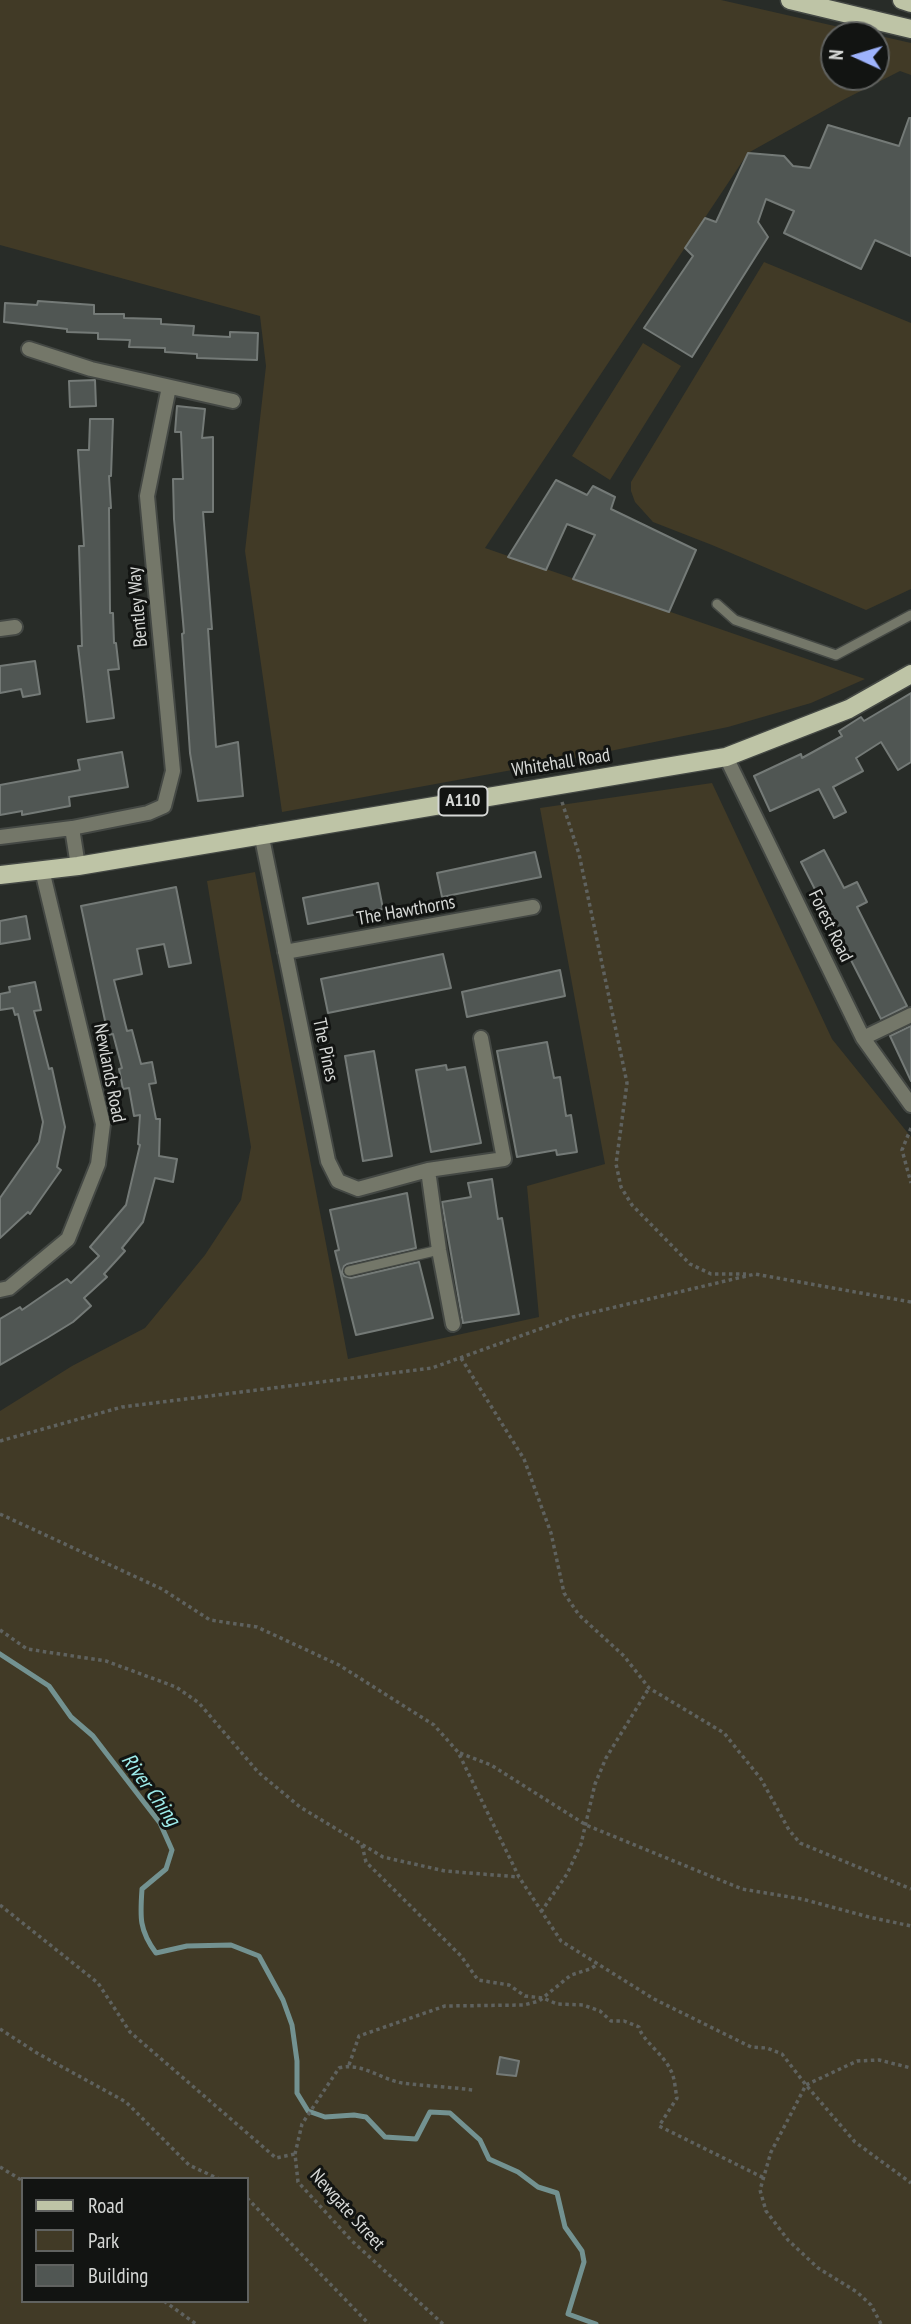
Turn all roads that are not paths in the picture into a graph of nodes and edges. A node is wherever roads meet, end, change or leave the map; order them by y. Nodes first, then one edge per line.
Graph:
1 (902, 0) edge
2 (797, 1) edge
3 (911, 3) edge
4 (911, 29) edge
5 (29, 349) dead end
6 (170, 387) junction
7 (233, 401) dead end
8 (717, 604) dead end
9 (911, 615) edge
10 (15, 626) dead end
11 (0, 629) edge
12 (909, 679) edge
13 (726, 757) junction
14 (72, 828) junction
15 (261, 834) junction
16 (0, 837) edge
17 (78, 866) junction
18 (42, 870) junction
19 (0, 875) edge
20 (533, 907) dead end
21 (285, 952) junction
22 (911, 1015) edge
23 (481, 1038) dead end
24 (863, 1038) junction
25 (911, 1105) edge
26 (428, 1170) junction
27 (439, 1250) junction
28 (349, 1271) dead end
29 (0, 1290) edge
30 (453, 1324) dead end

1 - 3 main road
2 - 4 main road
5 - 6 street
6 - 7 street
6 - 14 street, Bentley Way
8 - 9 lane
10 - 11 street
12 - 13 main road, Whitehall Road / A110
13 - 15 main road, Whitehall Road / A110
13 - 24 street, Forest Road
14 - 16 street
14 - 17 street
15 - 17 main road, Whitehall Road / A110
15 - 21 street, The Pines
17 - 18 main road, Whitehall Road / A110
18 - 19 main road, Whitehall Road / A110
18 - 29 street, Newlands Road
20 - 21 street, The Hawthorns
21 - 26 street, The Pines
22 - 24 street
23 - 26 street, The Pines
24 - 25 street, Forest Road
26 - 27 street
27 - 28 lane
27 - 30 street

